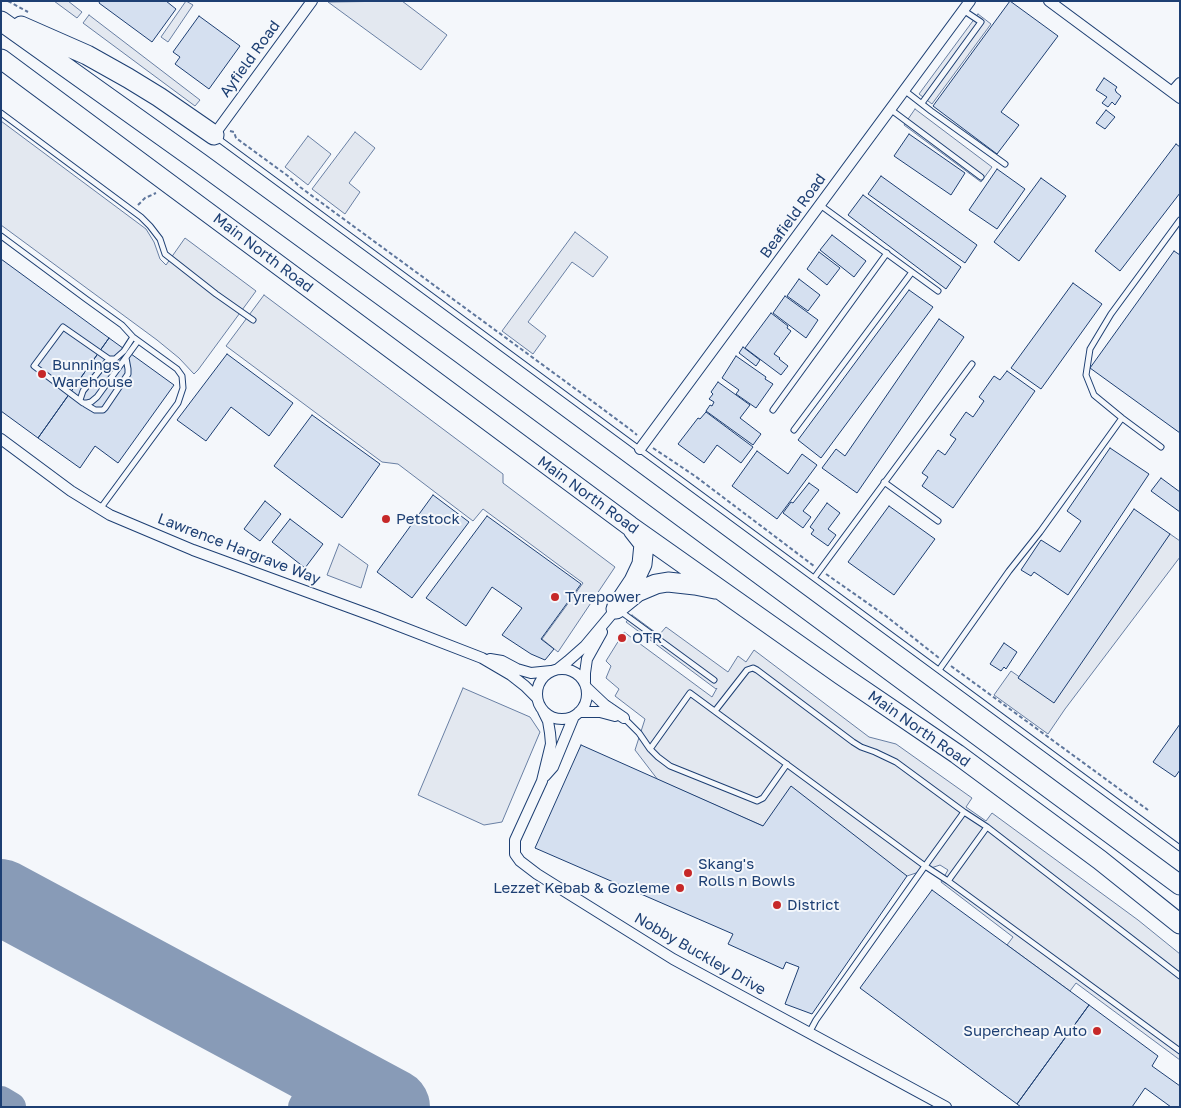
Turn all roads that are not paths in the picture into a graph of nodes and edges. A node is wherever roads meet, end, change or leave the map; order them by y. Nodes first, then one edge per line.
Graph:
1 (312, 1) edge
2 (970, 1) edge
3 (1049, 1) edge
4 (963, 10) junction
5 (1, 19) edge
6 (1, 59) edge
7 (1180, 82) edge
8 (904, 90) junction
9 (1176, 95) edge
10 (922, 103) junction
11 (890, 109) junction
12 (1, 113) edge
13 (214, 135) junction
14 (1005, 164) dead end
15 (981, 177) dead end
16 (820, 205) junction
17 (1180, 220) edge
18 (1, 236) edge
19 (887, 253) junction
20 (912, 272) junction
21 (938, 291) dead end
22 (253, 320) dead end
23 (136, 339) junction
24 (126, 357) junction
25 (109, 359) junction
26 (972, 364) dead end
27 (81, 402) junction
28 (773, 410) dead end
29 (1122, 418) junction
30 (794, 430) dead end
31 (1, 439) edge
32 (1161, 447) dead end
33 (640, 450) junction
34 (884, 482) junction
35 (100, 509) junction
36 (938, 521) dead end
37 (630, 526) junction
38 (814, 578) junction
39 (721, 591) junction
40 (614, 611) junction
41 (482, 658) junction
42 (555, 669) junction
43 (939, 670) junction
44 (714, 680) dead end
45 (586, 685) junction
46 (537, 698) junction
47 (544, 711) junction
48 (715, 711) junction
49 (576, 714) junction
50 (624, 718) junction
51 (650, 749) junction
52 (787, 764) junction
53 (542, 781) junction
54 (964, 812) junction
55 (987, 827) junction
56 (1180, 848) edge
57 (925, 866) junction
58 (948, 881) junction
59 (1180, 885) edge
60 (1180, 924) edge
61 (1180, 976) edge
62 (809, 1033) junction
63 (1180, 1051) edge
64 (946, 1107) edge

1 - 13 street, Ayfield Road
2 - 4 street, Beafield Road
3 - 9 street
4 - 8 street, Beafield Road
4 - 10 lane
5 - 13 highway
5 - 59 highway, Main North Road
6 - 37 highway, Main North Road
7 - 9 street
8 - 10 lane
8 - 11 street, Beafield Road
10 - 14 lane
11 - 15 lane
11 - 16 street, Beafield Road
12 - 22 lane
13 - 33 lane
16 - 19 lane
16 - 33 street, Beafield Road
17 - 29 lane
18 - 23 lane
19 - 20 lane
19 - 28 lane
20 - 21 lane
20 - 30 lane
23 - 24 lane
23 - 25 lane
23 - 35 lane
24 - 27 lane
24 - 27 lane
25 - 27 lane
25 - 27 lane
26 - 34 lane
29 - 32 lane
29 - 43 lane
31 - 35 street, Lawrence Hargrave Way
33 - 38 lane
34 - 36 lane
34 - 38 lane
35 - 41 street, Lawrence Hargrave Way
37 - 39 highway, Main North Road
37 - 40 highway
38 - 43 lane
39 - 40 highway
39 - 60 highway, Main North Road
40 - 42 street
40 - 44 lane
40 - 45 street
41 - 42 street, Lawrence Hargrave Way
41 - 46 street, Lawrence Hargrave Way
42 - 45 street
42 - 46 street
43 - 56 lane
45 - 49 street
45 - 50 street
46 - 47 street
47 - 49 street
47 - 53 street, Nobby Buckley Drive
48 - 51 lane
48 - 52 lane
48 - 54 lane
49 - 50 street
49 - 53 street, Nobby Buckley Drive
50 - 51 lane
51 - 52 lane
52 - 57 lane
53 - 62 street, Nobby Buckley Drive
54 - 55 lane
54 - 57 lane
55 - 58 lane
55 - 61 lane
57 - 58 lane
57 - 62 lane
58 - 63 lane
62 - 64 street, Nobby Buckley Drive

